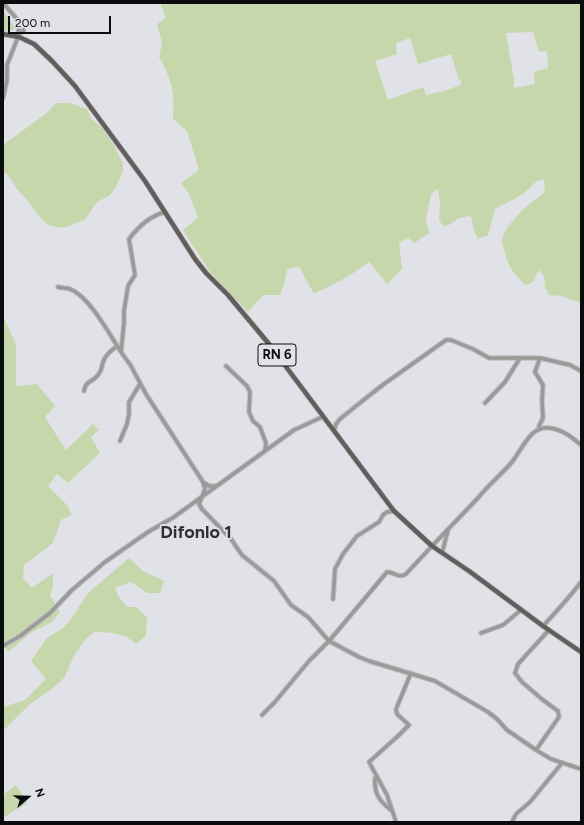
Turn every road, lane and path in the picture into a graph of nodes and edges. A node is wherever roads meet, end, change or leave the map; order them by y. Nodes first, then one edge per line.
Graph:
1 (3, 3) edge
2 (3, 34) edge
3 (20, 35) junction
4 (3, 98) edge
5 (165, 212) junction
6 (58, 287) dead end
7 (117, 346) junction
8 (121, 352) junction
9 (520, 358) junction
10 (540, 358) junction
11 (226, 366) dead end
12 (581, 371) edge
13 (140, 384) junction
14 (84, 391) dead end
15 (485, 403) dead end
16 (322, 417) junction
17 (539, 426) dead end
18 (334, 431) junction
19 (120, 441) dead end
20 (581, 445) edge
21 (264, 451) junction
22 (203, 482) junction
23 (216, 486) junction
24 (202, 497) junction
25 (394, 511) junction
26 (448, 529) junction
27 (432, 546) junction
28 (442, 553) junction
29 (581, 582) edge
30 (333, 599) dead end
31 (521, 610) junction
32 (543, 626) junction
33 (549, 630) junction
34 (481, 633) dead end
35 (329, 641) junction
36 (4, 645) edge
37 (581, 652) edge
38 (411, 673) junction
39 (262, 715) dead end
40 (536, 750) junction
41 (562, 763) junction
42 (581, 769) edge
43 (376, 777) junction
44 (392, 811) junction
45 (396, 822) edge
46 (512, 822) edge

1 - 3 street
2 - 3 main road, RN 6
3 - 4 street
3 - 5 main road, RN 6
5 - 8 street
5 - 16 main road, RN 6
6 - 7 street
7 - 8 street
7 - 14 street
8 - 13 street
9 - 10 street
9 - 15 street
9 - 18 street
10 - 12 street
10 - 17 street
11 - 21 street
13 - 19 street
13 - 22 street
16 - 18 main road, RN 6
16 - 21 street
18 - 25 main road, RN 6
20 - 26 street
21 - 23 street
22 - 23 street
22 - 24 street
23 - 24 street
24 - 35 street
24 - 36 street
25 - 27 main road, RN 6
25 - 30 street
26 - 27 street
26 - 28 street
27 - 28 main road, RN 6
27 - 35 street
28 - 31 main road, RN 6
29 - 32 street
31 - 32 main road, RN 6
31 - 34 street
32 - 33 main road, RN 6
33 - 37 main road, RN 6
33 - 40 street
35 - 38 street
35 - 39 street
38 - 40 street
38 - 43 street
40 - 41 street
41 - 42 street
41 - 46 street
43 - 44 street
43 - 44 street
44 - 45 street

